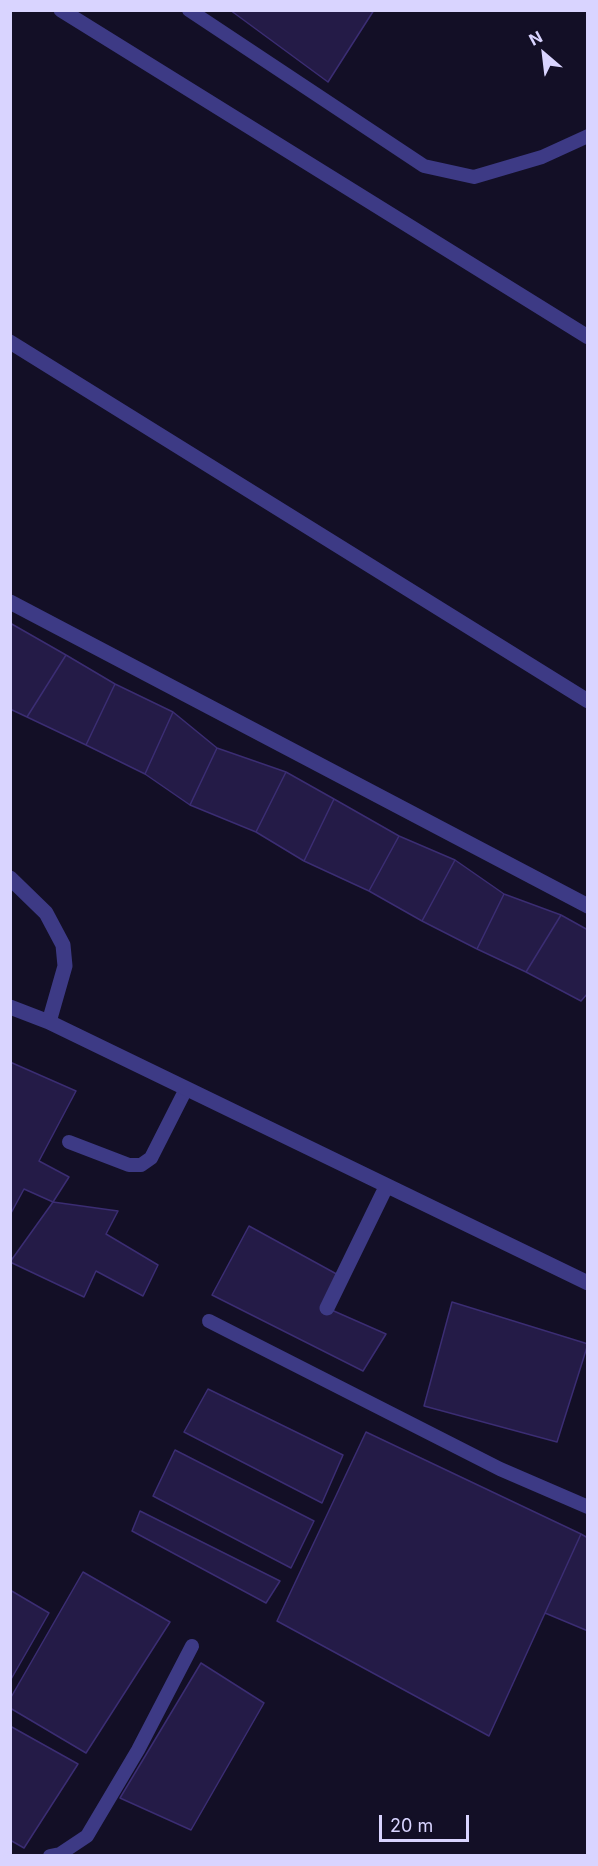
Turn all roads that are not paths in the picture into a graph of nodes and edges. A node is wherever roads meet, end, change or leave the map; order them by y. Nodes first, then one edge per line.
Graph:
1 (61, 10) edge
2 (189, 10) edge
3 (588, 136) edge
4 (588, 337) edge
5 (10, 342) edge
6 (10, 602) edge
7 (588, 701) edge
8 (10, 878) edge
9 (588, 906) edge
10 (10, 1007) edge
11 (49, 1022) junction
12 (186, 1089) junction
13 (69, 1142) dead end
14 (386, 1186) junction
15 (588, 1283) edge
16 (327, 1308) dead end
17 (209, 1321) dead end
18 (588, 1507) edge
19 (192, 1646) dead end
20 (50, 1856) edge

1 - 4 street
2 - 3 lane
5 - 7 street
6 - 9 street
8 - 11 street
10 - 11 street
11 - 12 street
12 - 13 lane
12 - 14 street
14 - 15 street
14 - 16 street
17 - 18 lane
19 - 20 lane

